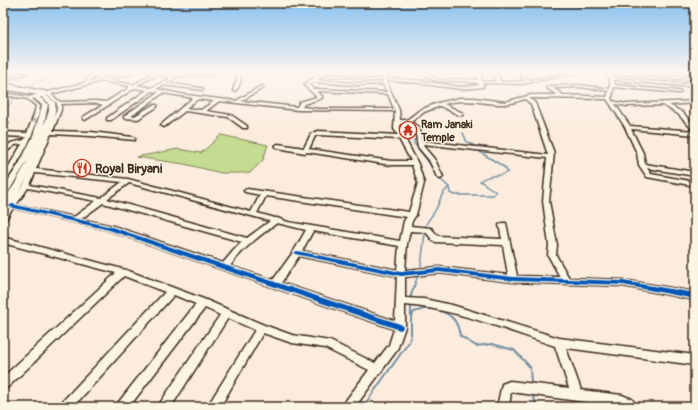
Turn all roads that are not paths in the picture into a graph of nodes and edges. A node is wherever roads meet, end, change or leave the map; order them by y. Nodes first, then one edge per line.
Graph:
1 (24, 92) edge
2 (29, 92) edge
3 (50, 92) edge
4 (124, 92) edge
5 (147, 92) edge
6 (162, 92) joint
7 (253, 92) edge
8 (314, 92) edge
9 (367, 92) edge
10 (556, 92) edge
11 (611, 92) edge
12 (390, 93) joint
13 (38, 95) junction
14 (561, 96) junction
15 (197, 97) junction
16 (525, 97) junction
17 (218, 100) junction
18 (609, 100) junction
19 (237, 102) junction
20 (695, 102) edge
21 (59, 103) junction
22 (663, 103) junction
23 (107, 104) junction
24 (440, 104) junction
25 (154, 106) dead end
26 (298, 109) junction
27 (183, 110) junction
28 (397, 110) junction
29 (202, 112) junction
30 (461, 114) dead end
31 (85, 118) dead end
32 (685, 118) junction
33 (694, 118) edge
34 (108, 119) dead end
35 (398, 122) junction
36 (408, 122) junction
37 (164, 125) dead end
38 (246, 127) dead end
39 (628, 127) junction
40 (695, 129) edge
41 (47, 132) junction
42 (3, 134) edge
43 (695, 134) edge
44 (400, 137) junction
45 (27, 138) junction
46 (132, 139) dead end
47 (420, 142) junction
48 (278, 146) dead end
49 (39, 151) junction
50 (305, 151) junction
51 (3, 152) edge
52 (27, 153) junction
53 (18, 154) junction
54 (550, 157) junction
55 (414, 163) junction
56 (642, 165) junction
57 (33, 171) junction
58 (695, 174) edge
59 (440, 177) dead end
60 (3, 181) edge
61 (128, 181) junction
62 (695, 184) edge
63 (26, 186) junction
64 (247, 191) dead end
65 (264, 193) junction
66 (3, 194) edge
67 (102, 200) junction
68 (3, 206) edge
69 (12, 206) junction
70 (253, 214) junction
71 (412, 215) junction
72 (3, 217) edge
73 (75, 220) junction
74 (277, 220) junction
75 (503, 225) dead end
76 (311, 228) junction
77 (407, 228) junction
78 (3, 240) edge
79 (246, 240) junction
80 (506, 242) junction
81 (403, 244) junction
82 (297, 253) junction
83 (225, 266) junction
84 (123, 272) junction
85 (400, 274) junction
86 (513, 279) junction
87 (566, 281) junction
88 (275, 284) junction
89 (172, 291) junction
90 (695, 296) edge
91 (400, 301) junction
92 (203, 303) junction
93 (226, 314) junction
94 (261, 328) junction
95 (400, 328) junction
96 (559, 343) junction
97 (695, 360) edge
98 (377, 369) junction
99 (3, 384) edge
100 (577, 394) junction
101 (65, 407) edge
102 (122, 407) edge
103 (164, 407) edge
104 (214, 407) edge
105 (348, 407) edge
106 (503, 407) edge
107 (631, 407) edge

1 - 13 main road
2 - 13 main road
3 - 13 street
4 - 23 street
5 - 34 street
6 - 15 street
6 - 25 street
7 - 19 street
8 - 26 street
9 - 12 street
10 - 14 street
11 - 18 street
12 - 28 street
13 - 21 street
13 - 41 main road
45 -> 13 street
13 - 52 main road
14 - 16 street
14 - 18 street
15 - 17 street
15 - 27 street
16 - 24 street
16 - 54 street
17 - 19 street
17 - 29 street
18 - 22 street
18 - 39 street
19 - 26 street
20 - 22 street
21 - 23 street
21 - 41 street
22 - 32 street
23 - 31 street
24 - 30 street
24 - 36 street
26 - 28 street
27 - 29 street
27 - 37 street
28 - 35 street
29 - 38 street
32 - 33 street
32 - 40 street
35 - 36 street
35 - 44 street
36 - 47 street
39 - 43 street
39 - 56 street
41 - 46 street
41 - 49 main road
42 - 45 street
44 - 50 street
44 - 55 street
45 - 51 street
45 - 53 street
47 - 54 street
47 - 59 street
48 - 50 street
49 - 52 main road
49 - 57 street
49 - 68 main road
50 - 55 street
52 - 53 main road
52 - 66 main road
53 - 60 street
54 - 87 street
55 - 71 street
56 - 58 street
56 - 62 street
57 - 61 street
57 - 63 street
61 - 67 street
61 - 70 street
63 - 67 street
63 - 69 street
64 - 65 street
65 - 70 street
65 - 71 street
67 - 73 street
67 - 79 street
69 - 72 street
69 - 73 street
70 - 74 street
71 - 77 street
73 - 83 street
74 - 76 street
74 - 79 street
75 - 80 street
76 - 81 street
76 - 82 street
77 - 80 street
77 - 81 street
78 - 84 street
79 - 83 street
80 - 86 street
81 - 85 street
82 - 85 street
82 - 88 street
83 - 88 street
84 - 89 street
84 - 99 street
85 - 86 street
85 - 91 street
86 - 87 street
87 - 90 street
88 - 95 street
89 - 92 street
89 - 101 street
91 - 95 street
91 - 96 street
92 - 93 street
92 - 102 street
93 - 94 street
93 - 103 street
94 - 98 street
94 - 104 street
95 - 98 street
96 - 97 street
96 - 100 street
98 - 105 street
100 - 106 street
100 - 107 street

